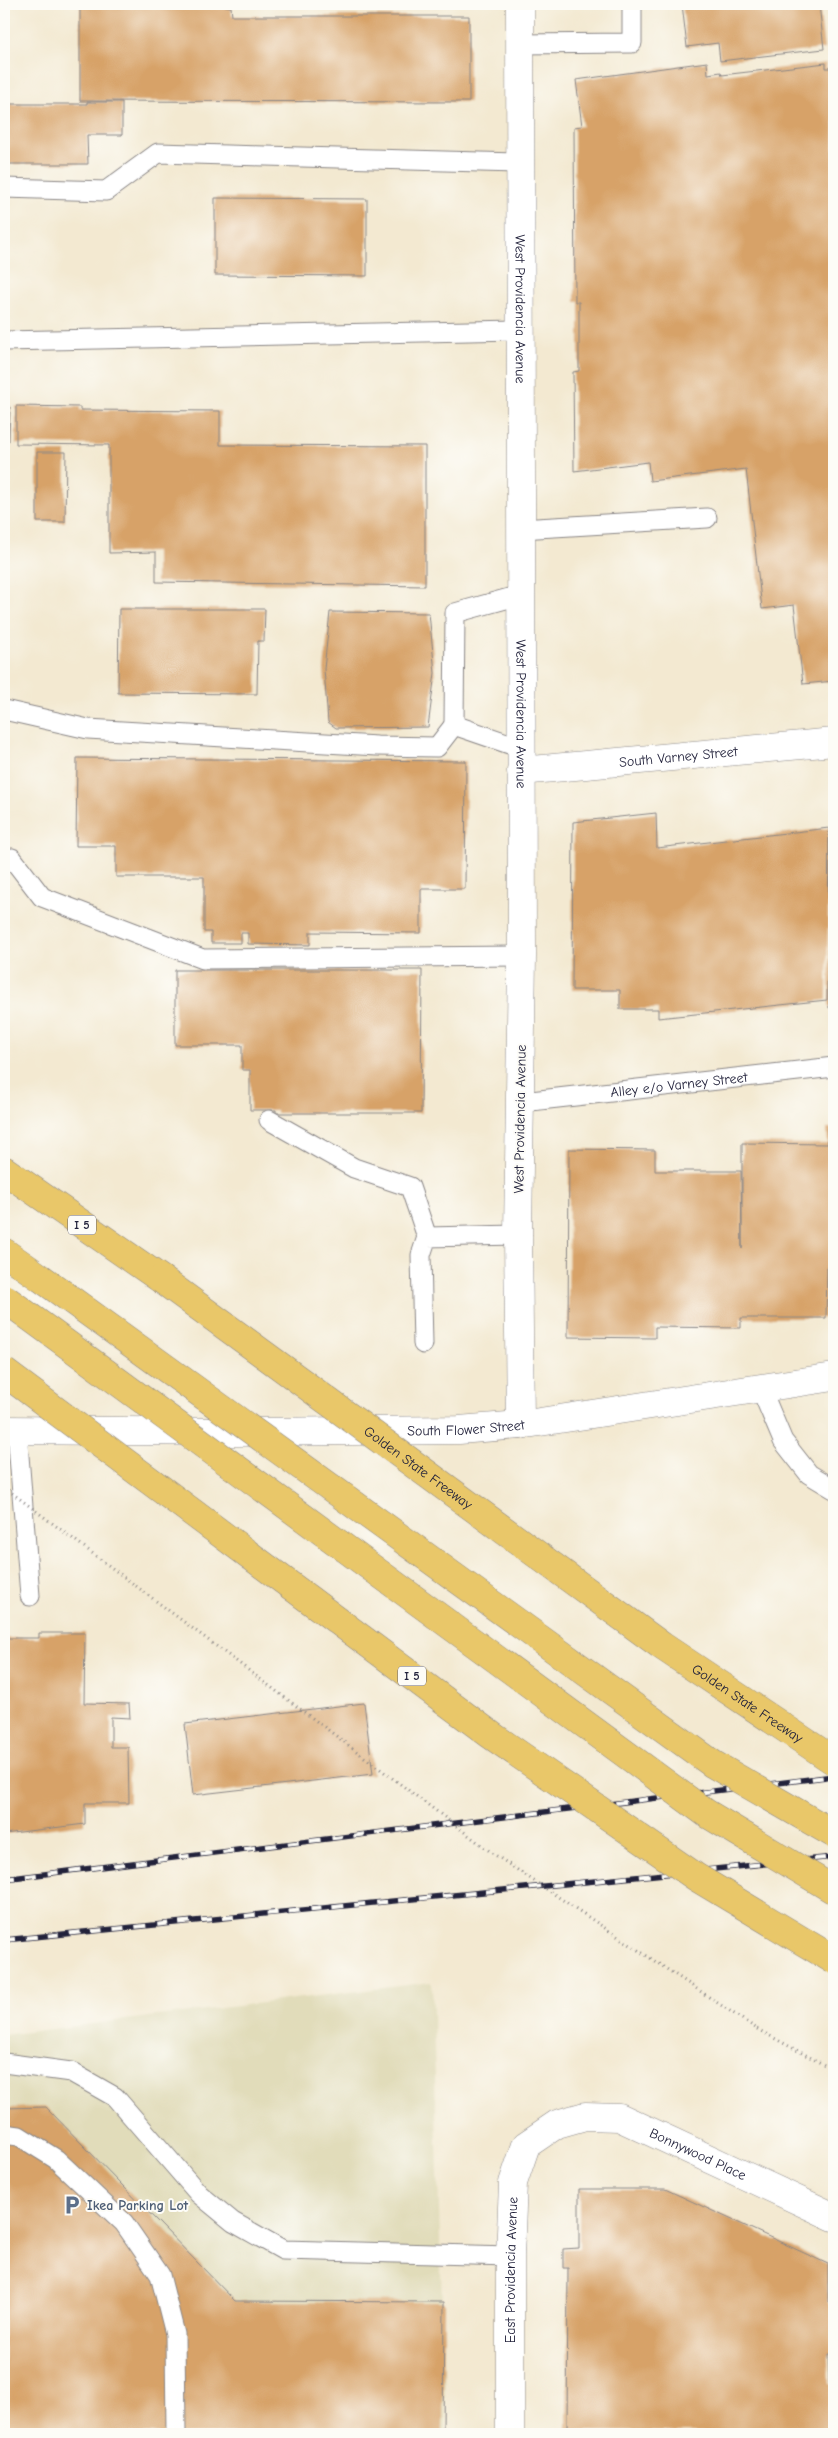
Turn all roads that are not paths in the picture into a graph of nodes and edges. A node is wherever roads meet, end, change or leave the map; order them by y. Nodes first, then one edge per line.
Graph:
1 (520, 4) edge
2 (632, 4) edge
3 (519, 44) junction
4 (519, 163) junction
5 (4, 188) edge
6 (520, 330) junction
7 (4, 340) edge
8 (707, 518) dead end
9 (520, 529) junction
10 (520, 596) junction
11 (4, 710) edge
12 (454, 725) junction
13 (834, 742) edge
14 (521, 759) junction
15 (12, 858) dead end
16 (522, 956) junction
17 (834, 1066) edge
18 (522, 1102) junction
19 (268, 1120) dead end
20 (4, 1170) edge
21 (518, 1236) junction
22 (427, 1237) junction
23 (4, 1252) edge
24 (4, 1298) edge
25 (423, 1344) dead end
26 (4, 1372) edge
27 (834, 1377) edge
28 (761, 1389) junction
29 (520, 1425) junction
30 (10, 1430) edge
31 (834, 1489) edge
32 (30, 1596) dead end
33 (834, 1761) edge
34 (834, 1834) edge
35 (834, 1890) edge
36 (834, 1960) edge
37 (4, 2063) edge
38 (557, 2124) joint
39 (4, 2134) edge
40 (834, 2217) edge
41 (510, 2256) junction
42 (176, 2434) edge
43 (510, 2434) edge

1 - 3 street, West Providencia Avenue
2 - 3 lane
3 - 4 street, West Providencia Avenue
4 - 5 lane
4 - 6 street, West Providencia Avenue
6 - 7 lane
6 - 9 street, West Providencia Avenue
8 - 9 lane
9 - 10 street, West Providencia Avenue
10 - 12 lane
10 - 14 street, West Providencia Avenue
11 - 12 lane
12 - 14 lane
13 - 14 street, South Varney Street
14 - 16 street, West Providencia Avenue
15 - 16 lane
16 - 18 street, West Providencia Avenue
17 - 18 lane, Alley e/o Varney Street
18 - 21 street, West Providencia Avenue
19 - 22 lane
20 - 33 highway, Golden State Freeway / I 5, bridge
21 - 22 lane
21 - 29 street, West Providencia Avenue
22 - 25 lane
23 - 34 highway, bridge
24 - 35 highway, bridge
26 - 36 highway, I 5, bridge
27 - 28 street, South Flower Street
28 - 29 street, South Flower Street
28 - 31 lane
29 - 30 street, South Flower Street
30 - 32 lane
37 - 41 lane
38 - 40 street, Bonnywood Place
38 - 41 street, East Providencia Avenue
39 - 42 lane
41 - 43 street, East Providencia Avenue

